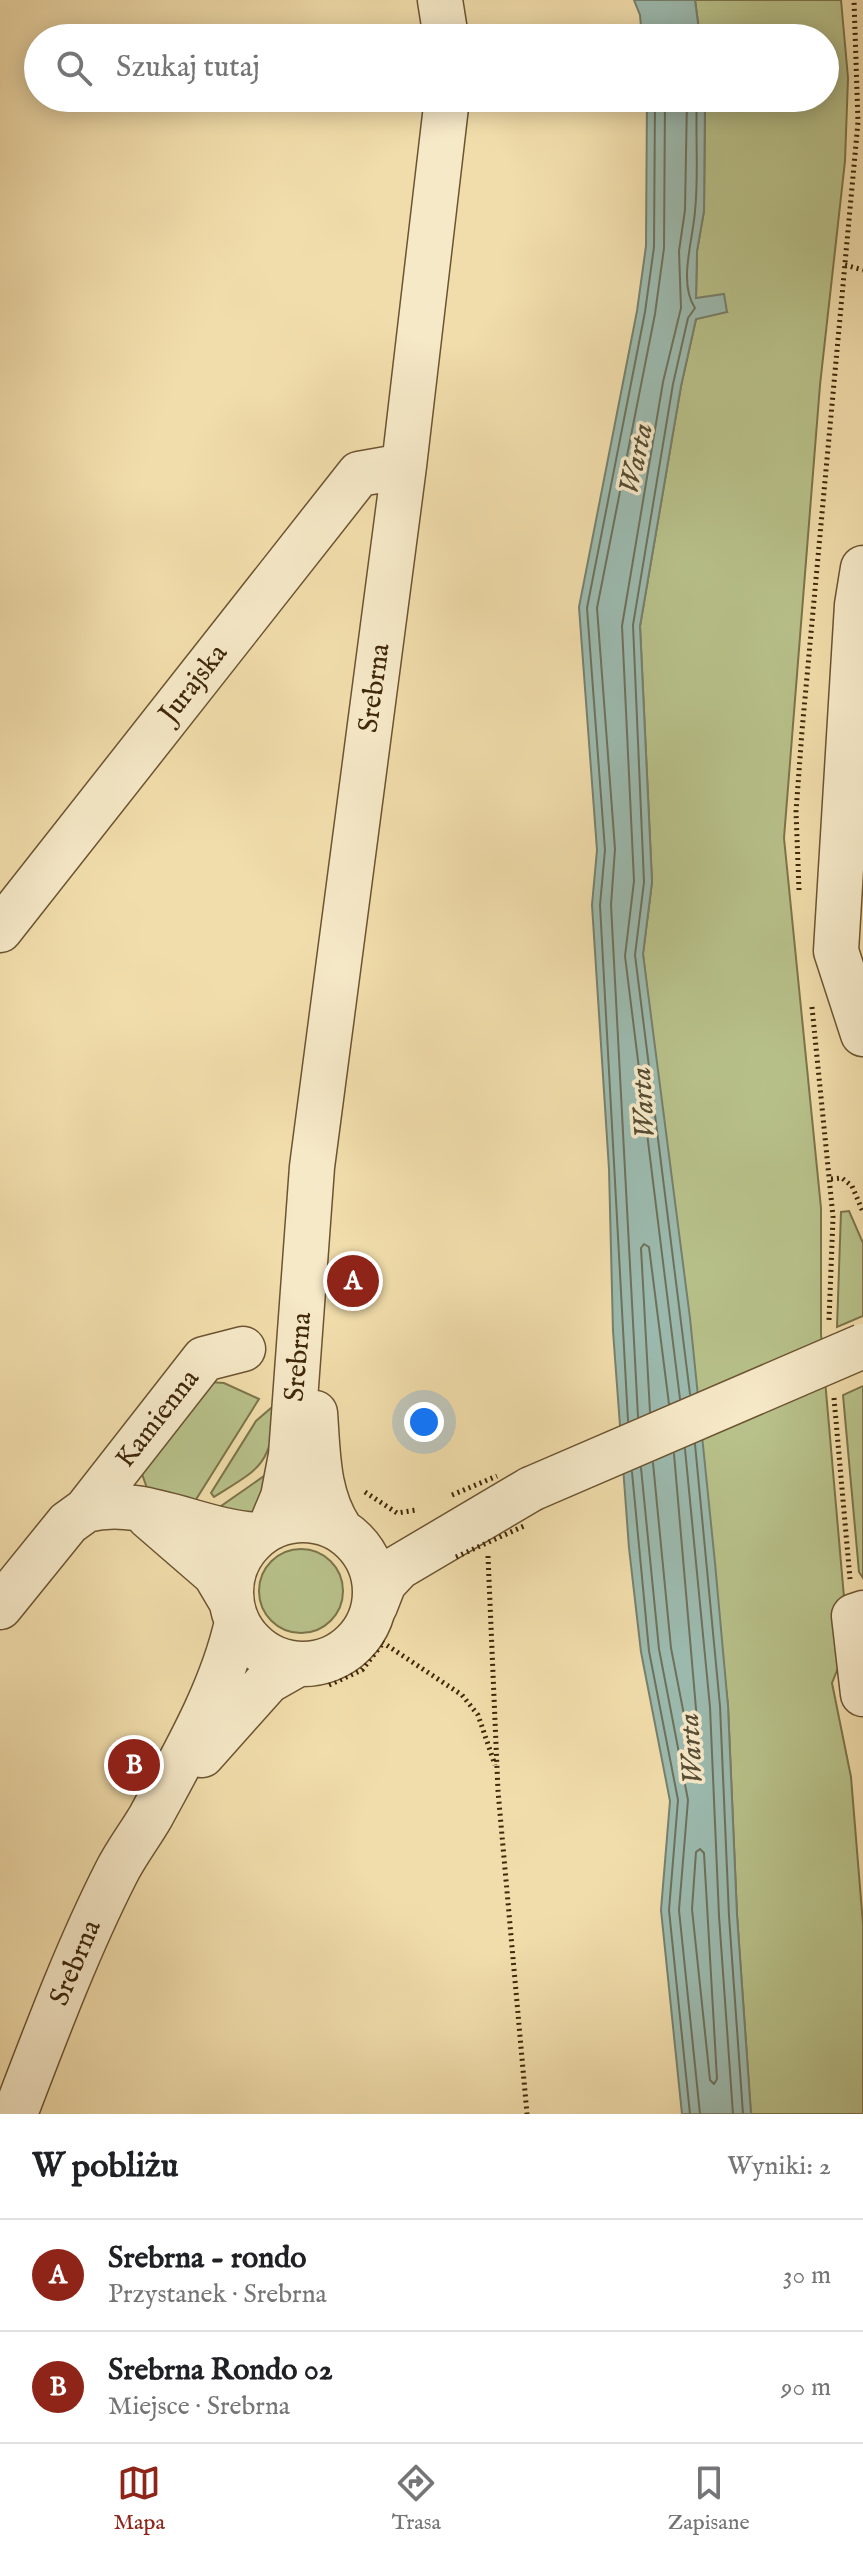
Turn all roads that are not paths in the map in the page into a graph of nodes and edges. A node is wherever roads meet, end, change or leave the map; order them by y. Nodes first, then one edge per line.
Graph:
1 (440, 0) edge
2 (444, 24) edge
3 (445, 112) edge
4 (404, 466) junction
5 (861, 593) edge
6 (0, 930) edge
7 (863, 1034) edge
8 (306, 1279) junction
9 (863, 1346) edge
10 (243, 1349) dead end
11 (531, 1489) junction
12 (140, 1509) junction
13 (86, 1510) junction
14 (264, 1531) junction
15 (344, 1532) junction
16 (0, 1607) edge
17 (234, 1612) junction
18 (863, 1613) edge
19 (370, 1618) junction
20 (298, 1664) junction
21 (863, 1694) edge
22 (150, 1818) junction
23 (15, 2114) edge

1 - 2 street
3 - 4 street, Srebrna
4 - 6 street, Jurajska
4 - 8 street, Srebrna
5 - 7 street
8 - 14 street, Srebrna
8 - 15 street, Srebrna
9 - 11 street, bridge
10 - 13 street, Kamienna
11 - 15 street
11 - 19 street
12 - 13 street, Kamienna
12 - 14 street, Kamienna
12 - 17 street, Kamienna
13 - 16 street, Kamienna
14 - 15 street
14 - 17 street
15 - 19 street
17 - 20 street
17 - 22 street, Srebrna
18 - 21 street
19 - 20 street
20 - 22 street, Srebrna
22 - 23 street, Srebrna

